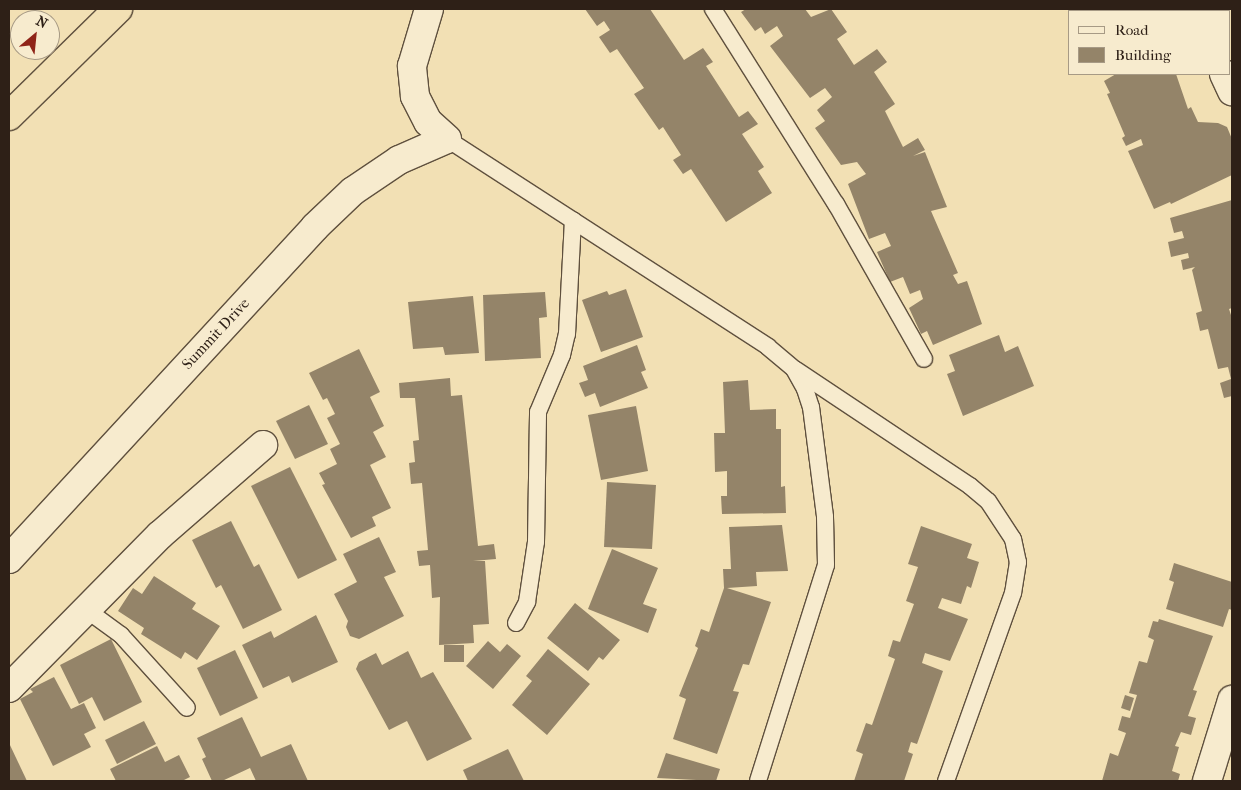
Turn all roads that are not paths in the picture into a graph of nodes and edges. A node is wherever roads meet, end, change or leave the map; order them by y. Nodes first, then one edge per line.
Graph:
1 (118, 9) edge
2 (429, 9) edge
3 (713, 9) edge
4 (1224, 75) edge
5 (1232, 91) edge
6 (9, 116) edge
7 (447, 139) junction
8 (574, 220) junction
9 (924, 359) dead end
10 (794, 369) junction
11 (263, 445) dead end
12 (9, 559) edge
13 (84, 608) junction
14 (516, 623) dead end
15 (9, 688) edge
16 (1232, 700) edge
17 (187, 708) dead end
18 (758, 781) edge
19 (946, 781) edge
20 (1207, 781) edge

1 - 6 highway
2 - 7 street
3 - 9 lane
4 - 5 street
7 - 8 lane
7 - 12 street, Summit Drive
8 - 10 lane
8 - 14 lane
10 - 18 lane
10 - 19 lane
11 - 13 street
13 - 15 street
13 - 17 lane
16 - 20 street

